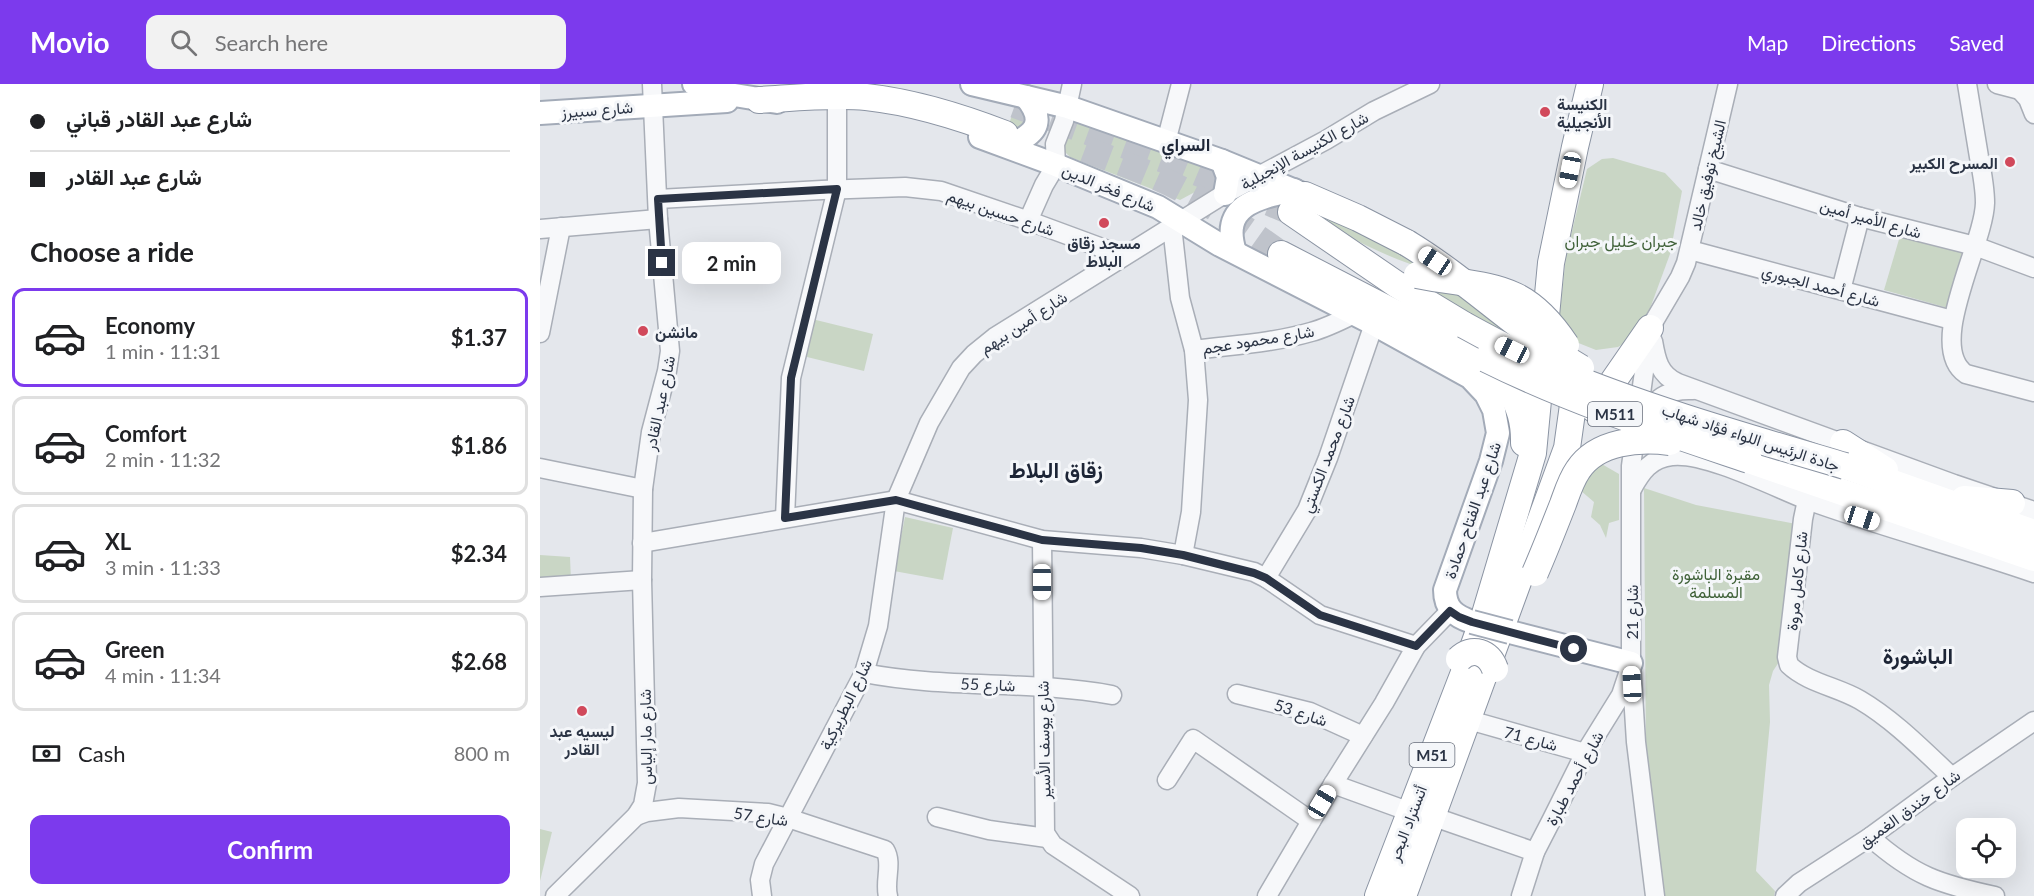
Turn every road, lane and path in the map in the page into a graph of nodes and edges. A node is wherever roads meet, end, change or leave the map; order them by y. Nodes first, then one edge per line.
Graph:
1 (694, 84) edge
2 (884, 84) edge
3 (972, 84) edge
4 (1072, 84) edge
5 (1181, 84) edge
6 (1411, 84) edge
7 (1430, 84) edge
8 (1590, 84) edge
9 (1728, 84) edge
10 (1967, 84) edge
11 (1997, 84) edge
12 (2027, 91) edge
13 (653, 95) edge
14 (1026, 97) junction
15 (759, 100) junction
16 (837, 107) junction
17 (1068, 107) junction
18 (540, 113) edge
19 (2034, 114) edge
20 (1007, 133) junction
21 (1166, 142) junction
22 (1222, 161) junction
23 (1056, 165) junction
24 (1708, 169) junction
25 (1255, 174) junction
26 (837, 189) junction
27 (1225, 194) junction
28 (658, 199) junction
29 (1298, 204) junction
30 (1860, 217) junction
31 (658, 219) junction
32 (1028, 221) junction
33 (1177, 223) junction
34 (561, 227) junction
35 (540, 229) edge
36 (1975, 246) junction
37 (1690, 250) junction
38 (1235, 252) junction
39 (1281, 254) tunnel mouth
40 (1124, 256) junction
41 (2034, 268) edge
42 (1841, 290) junction
43 (1354, 314) junction
44 (1952, 320) junction
45 (1374, 324) junction
46 (1650, 328) junction
47 (540, 333) edge
48 (1458, 338) junction
49 (1194, 350) junction
50 (1697, 390) junction
51 (2034, 392) edge
52 (1486, 394) joint
53 (1647, 404) junction
54 (1567, 448) junction
55 (1724, 452) junction
56 (1844, 455) junction
57 (1671, 456) junction
58 (540, 468) edge
59 (643, 489) junction
60 (1630, 493) junction
61 (1926, 496) junction
62 (896, 500) junction
63 (1807, 500) junction
64 (1842, 502) junction
65 (2023, 507) edge
66 (785, 518) junction
67 (1933, 523) junction
68 (2034, 533) edge
69 (1042, 540) junction
70 (642, 543) junction
71 (1183, 555) junction
72 (2034, 558) edge
73 (2008, 564) junction
74 (2034, 573) edge
75 (1266, 578) junction
76 (642, 580) junction
77 (540, 587) edge
78 (1486, 621) junction
79 (1416, 646) junction
80 (1459, 659) junction
81 (1631, 663) junction
82 (1495, 669) junction
83 (864, 673) junction
84 (1043, 686) junction
85 (1237, 694) dead end
86 (1112, 695) dead end
87 (2034, 721) edge
88 (1476, 722) junction
89 (1364, 736) junction
90 (1585, 753) junction
91 (1952, 777) junction
92 (1167, 780) dead end
93 (647, 783) junction
94 (1333, 784) junction
95 (679, 808) junction
96 (1402, 809) junction
97 (636, 816) junction
98 (937, 817) dead end
99 (788, 818) junction
100 (1440, 819) junction
101 (1311, 821) junction
102 (1870, 837) junction
103 (1047, 838) junction
104 (1535, 852) junction
105 (1107, 890) edge
106 (555, 896) edge
107 (762, 896) edge
108 (888, 896) edge
109 (1130, 896) edge
110 (1267, 896) edge
111 (1368, 896) edge
112 (1378, 896) edge
113 (1403, 896) edge
114 (1411, 896) edge
115 (1521, 896) edge
116 (1655, 896) edge
117 (1785, 896) edge
118 (1995, 896) edge

1 - 15 main road, شارع فخر الدين
2 - 20 highway
3 - 14 main road
4 - 17 street
5 - 21 street
6 - 25 street, شارع الكنيسة الإنجيلية
7 - 25 street, شارع الكنيسة الإنجيلية
8 - 78 highway, M51
9 - 24 street, الشيخ توفيق خالد
10 - 36 street
11 - 12 street
12 - 19 street
13 - 15 main road
13 - 18 main road, شارع سبيرز
13 - 28 street, شارع عبد القادر
14 - 17 main road
14 - 20 main road
15 - 16 main road, شارع فخر الدين
15 - 20 highway
16 - 20 main road, شارع فخر الدين
16 - 26 street
17 - 21 main road
17 - 23 street
20 - 23 main road, شارع فخر الدين
21 - 22 main road
22 - 25 main road
22 - 27 main road
23 - 32 street
23 - 33 main road, شارع فخر الدين
24 - 30 street, شارع الأمير أمين
24 - 37 street, الشيخ توفيق خالد
25 - 27 street, شارع الكنيسة الإنجيلية
25 - 29 main road
26 - 28 street, شارع حسين بيهم
26 - 32 street, شارع حسين بيهم
26 - 66 street
27 - 33 street, شارع الكنيسة الإنجيلية
28 - 31 street, شارع عبد القادر
29 - 38 main road
29 - 48 highway, جادة الرئيس اللواء فؤاد شهاب / M511
29 - 53 highway, bridge
29 - 54 highway, bridge
30 - 36 street, شارع الأمير أمين
30 - 42 street
31 - 34 street
31 - 59 street, شارع عبد القادر
32 - 40 street, شارع حسين بيهم
33 - 38 main road, شارع فخر الدين
33 - 40 street, شارع أمين بيهم
33 - 49 street
34 - 35 street
34 - 47 street
36 - 41 street, شارع الأمير أمين
36 - 44 street
37 - 42 street, شارع أحمد الجبوري
37 - 46 street, الشيخ توفيق خالد
38 - 43 main road, شارع فخر الدين
39 - 48 highway, جادة الرئيس اللواء فؤاد شهاب / M511
40 - 62 street, شارع أمين بيهم
42 - 44 street, شارع أحمد الجبوري
43 - 45 main road, شارع فخر الدين
43 - 49 street, شارع محمود عجم
44 - 51 street
45 - 52 main road, شارع فخر الدين
45 - 75 street, شارع محمد الكستي
46 - 50 street
46 - 54 highway
46 - 60 street, شارع 21
48 - 53 highway, جادة الرئيس اللواء فؤاد شهاب / M511, bridge
48 - 55 highway, جادة الرئيس اللواء فؤاد شهاب / M511, bridge
48 - 78 highway
49 - 71 street
50 - 56 street
50 - 57 street
52 - 78 main road, شارع عبد الفتاح حمادة
53 - 56 highway, جادة الرئيس اللواء فؤاد شهاب / M511, bridge
54 - 78 highway, M51
55 - 64 highway, جادة الرئيس اللواء فؤاد شهاب / M511, bridge
55 - 78 highway, bridge
56 - 61 highway, جادة الرئيس اللواء فؤاد شهاب / M511
56 - 65 street
57 - 60 street
57 - 63 street
58 - 59 street
59 - 70 street, شارع عبد القادر
60 - 81 street, شارع 21
61 - 65 highway
61 - 68 highway, جادة الرئيس اللواء فؤاد شهاب / M511
62 - 66 street
62 - 69 street
62 - 83 street, شارع البطريركية
63 - 64 street
63 - 91 street, شارع كامل مروة
64 - 67 highway, جادة الرئيس اللواء فؤاد شهاب / M511
64 - 73 street
66 - 70 street
67 - 72 highway, جادة الرئيس اللواء فؤاد شهاب / M511
67 - 73 highway
69 - 71 street
69 - 84 street, شارع يوسف الأسير
70 - 76 street, شارع مار إلياس
71 - 75 street
73 - 74 street
75 - 79 street
76 - 77 street
76 - 93 street, شارع مار إلياس
78 - 79 street
78 - 80 highway
78 - 81 main road
78 - 82 highway
78 - 112 highway, أتستراد البحر / M51
78 - 113 highway, أتستراد البحر / M51
79 - 89 street
80 - 82 highway, bridge
80 - 96 highway
81 - 90 street, شارع أحمد طبارة
81 - 116 street, شارع 21
82 - 88 highway
83 - 84 street, شارع 55
83 - 99 street, شارع البطريركية
84 - 86 street, شارع 55
84 - 103 street, شارع يوسف الأسير
85 - 89 street, شارع 53
87 - 91 street, شارع خندق الغميق
88 - 90 street, شارع 71
88 - 100 highway
89 - 94 street
90 - 104 street, شارع أحمد طبارة
91 - 102 street, شارع خندق الغميق
92 - 101 street
93 - 95 street
93 - 97 street, شارع مار إلياس
94 - 96 street
94 - 101 street
95 - 97 street, شارع 57
95 - 99 street, شارع 57
96 - 111 highway
97 - 106 street, شارع مار إلياس
98 - 103 street
99 - 107 street, شارع البطريركية
99 - 108 street, شارع 57
100 - 104 street
100 - 114 highway
101 - 110 street
102 - 117 street, شارع خندق الغميق
102 - 118 street
103 - 105 street
104 - 115 street, شارع أحمد طبارة
105 - 109 street

